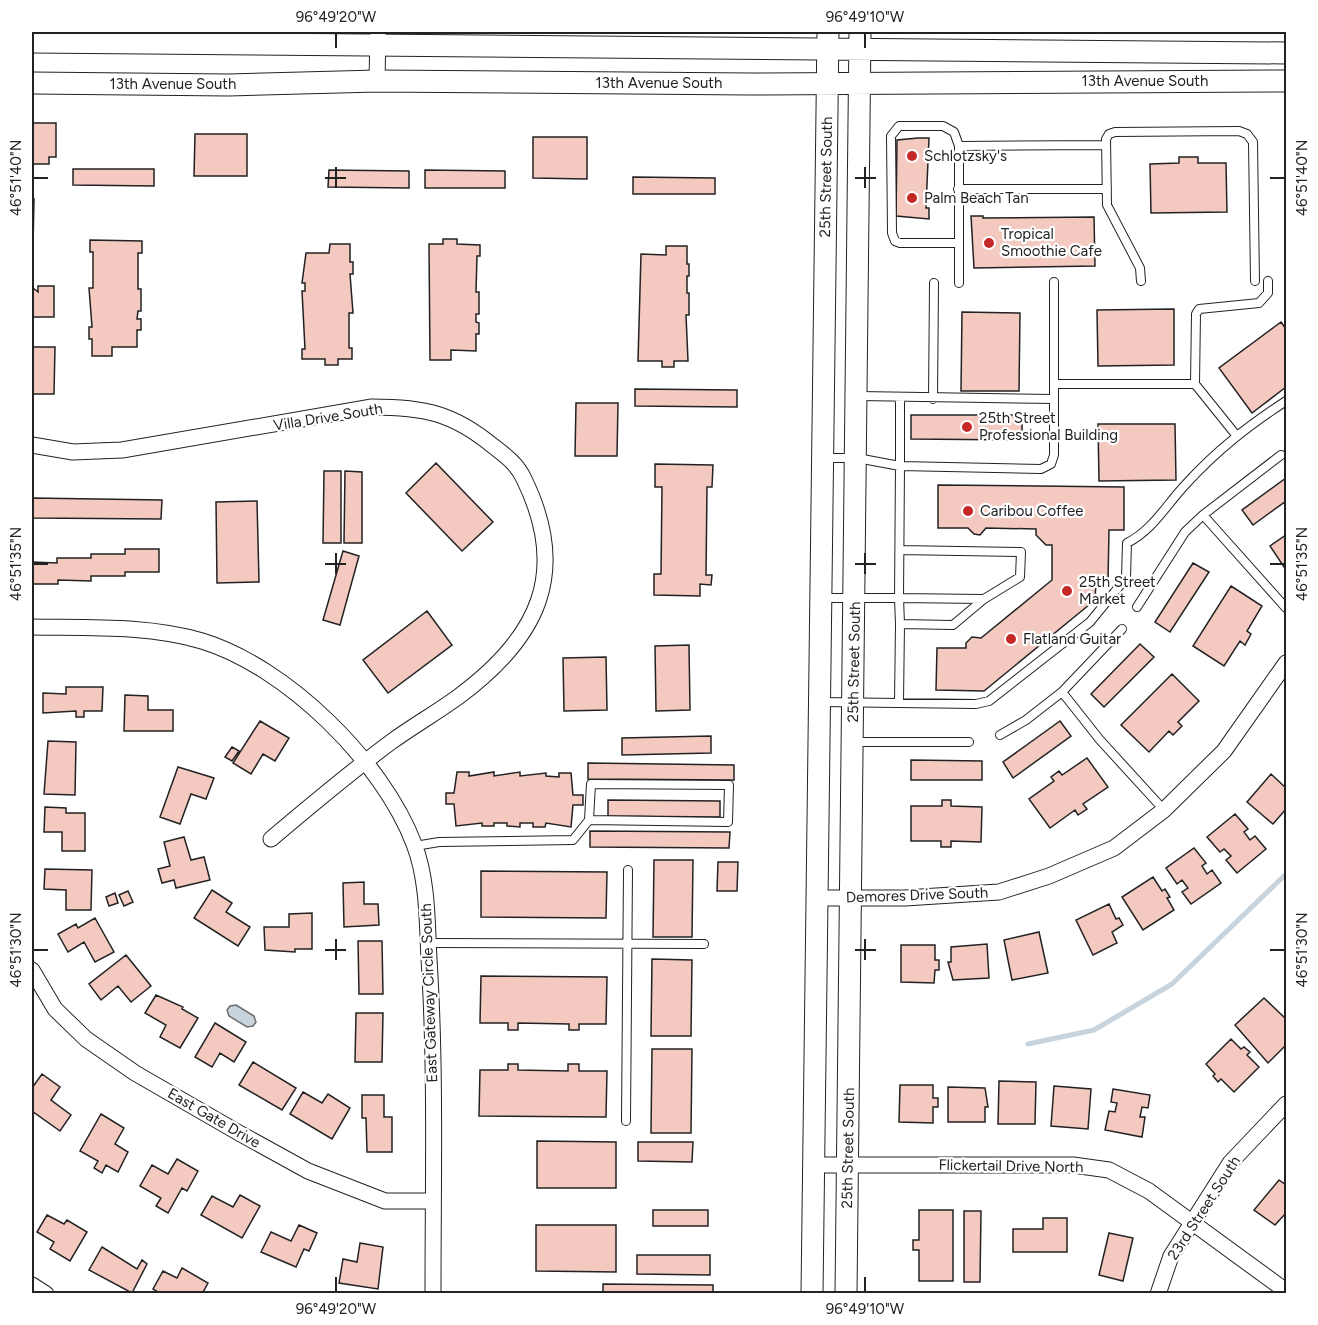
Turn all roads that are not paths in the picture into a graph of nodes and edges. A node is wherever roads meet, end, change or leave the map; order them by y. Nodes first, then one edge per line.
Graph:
1 (378, 39) edge
2 (828, 40) edge
3 (860, 41) edge
4 (32, 42) edge
5 (1287, 53) edge
6 (377, 81) junction
7 (1287, 81) edge
8 (859, 82) junction
9 (32, 83) edge
10 (827, 83) junction
11 (1106, 145) junction
12 (958, 146) junction
13 (958, 189) junction
14 (1107, 189) junction
15 (958, 243) junction
16 (1141, 281) dead end
17 (1255, 281) dead end
18 (1268, 281) dead end
19 (1054, 282) dead end
20 (934, 283) dead end
21 (958, 283) dead end
22 (1054, 384) junction
23 (1195, 384) junction
24 (857, 396) junction
25 (900, 398) junction
26 (933, 399) junction
27 (1054, 399) junction
28 (1287, 401) edge
29 (1236, 435) junction
30 (32, 444) edge
31 (1281, 455) dead end
32 (823, 458) junction
33 (857, 458) junction
34 (900, 466) junction
35 (1203, 514) junction
36 (900, 550) junction
37 (821, 598) junction
38 (855, 598) junction
39 (899, 598) junction
40 (984, 599) junction
41 (1137, 607) dead end
42 (1287, 608) edge
43 (900, 624) junction
44 (32, 627) edge
45 (1122, 629) dead end
46 (1287, 663) edge
47 (1062, 692) junction
48 (820, 702) junction
49 (854, 702) junction
50 (899, 702) junction
51 (1000, 735) dead end
52 (853, 742) junction
53 (969, 742) dead end
54 (365, 761) junction
55 (1164, 810) junction
56 (589, 820) junction
57 (271, 839) dead end
58 (415, 846) junction
59 (628, 870) dead end
60 (817, 898) junction
61 (851, 898) junction
62 (428, 943) junction
63 (628, 943) junction
64 (704, 944) dead end
65 (32, 970) edge
66 (1287, 1104) edge
67 (626, 1121) dead end
68 (814, 1165) junction
69 (848, 1165) junction
70 (433, 1201) junction
71 (1192, 1223) junction
72 (32, 1285) edge
73 (1287, 1291) edge
74 (46, 1293) edge
75 (433, 1293) edge
76 (813, 1293) edge
77 (846, 1293) edge
78 (1158, 1293) edge

1 - 2 main road, 13th Avenue South
1 - 4 main road, 13th Avenue South
1 - 6 street
2 - 3 main road, 13th Avenue South
2 - 10 main road, 25th Street South
3 - 5 main road, 13th Avenue South
3 - 8 main road, 25th Street South
6 - 9 main road, 13th Avenue South
6 - 10 main road, 13th Avenue South
7 - 8 main road, 13th Avenue South
8 - 10 main road, 13th Avenue South
8 - 24 main road, 25th Street South
10 - 32 main road, 25th Street South
11 - 12 lane
11 - 14 lane
11 - 17 lane
12 - 13 lane
12 - 15 lane
13 - 14 lane
13 - 15 lane
14 - 16 lane
15 - 21 lane
18 - 23 lane
19 - 22 lane
20 - 26 lane
22 - 23 lane
22 - 27 lane
23 - 29 lane
24 - 25 lane
24 - 33 main road, 25th Street South
25 - 26 lane
25 - 34 lane
26 - 27 lane
27 - 34 lane
28 - 29 lane
29 - 50 lane
30 - 54 street, Villa Drive South
31 - 35 lane
32 - 33 lane
32 - 37 main road, 25th Street South
33 - 34 lane
33 - 38 main road, 25th Street South
34 - 36 lane
35 - 41 lane
35 - 42 lane
36 - 39 lane
36 - 40 lane
37 - 38 lane
37 - 48 main road, 25th Street South
38 - 39 lane
38 - 49 main road, 25th Street South
39 - 40 lane
39 - 43 lane
40 - 43 lane
43 - 50 lane
44 - 54 street, East Gateway Circle South
45 - 47 lane
46 - 55 street, Demores Drive South
47 - 51 lane
47 - 55 lane
48 - 49 lane
48 - 60 main road, 25th Street South
49 - 50 lane
49 - 52 main road, 25th Street South
52 - 53 lane
52 - 61 main road, 25th Street South
54 - 57 street, Villa Drive South
54 - 58 street, East Gateway Circle South
55 - 61 street, Demores Drive South
56 - 56 lane
56 - 58 lane
58 - 62 street, East Gateway Circle South
59 - 63 lane
60 - 61 street, Demores Drive South
60 - 68 main road, 25th Street South
61 - 69 main road, 25th Street South
62 - 63 lane
62 - 70 street, East Gateway Circle South
63 - 64 lane
63 - 67 lane
65 - 70 street, East Gate Drive
66 - 71 street, 23rd Street South
68 - 69 street, Flickertail Drive North
68 - 76 main road, 25th Street South
69 - 71 street, Flickertail Drive North
69 - 77 main road, 25th Street South
70 - 75 street, East Gateway Circle South
71 - 73 street, Flickertail Drive North
71 - 78 street, 23rd Street South
72 - 74 street

